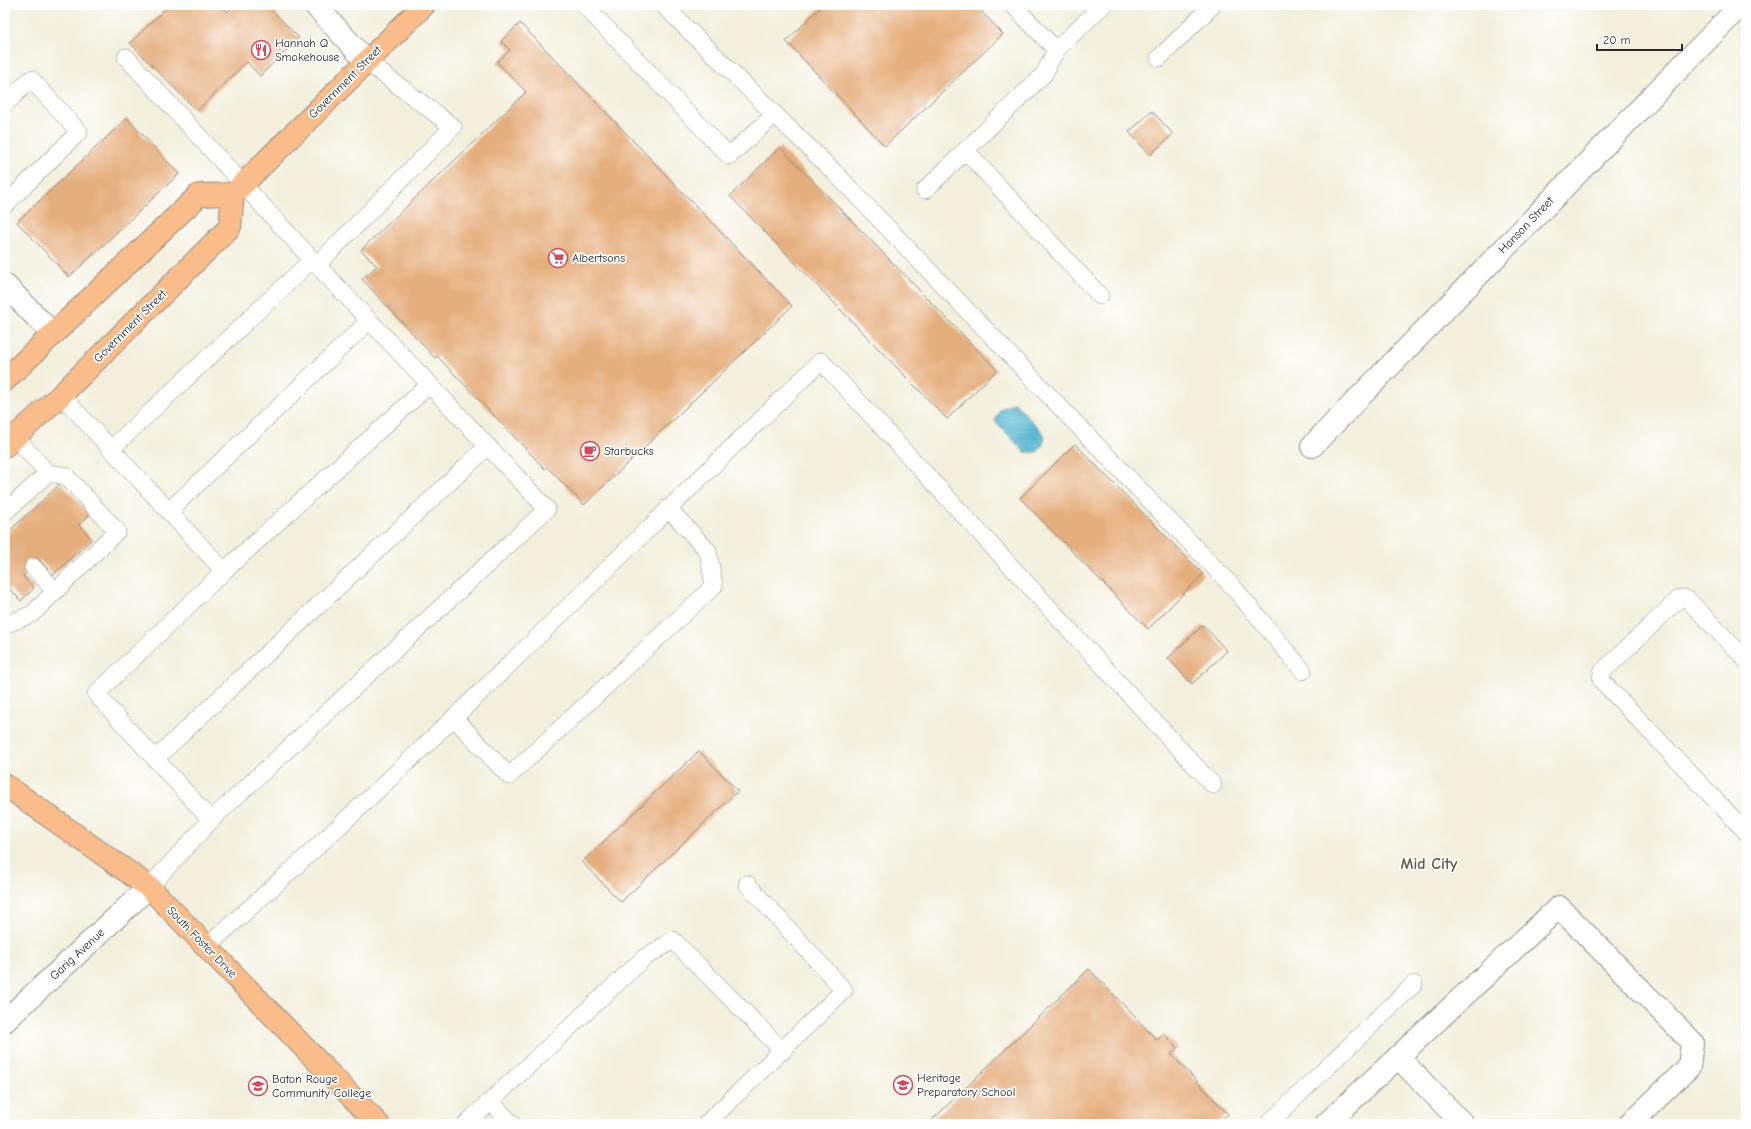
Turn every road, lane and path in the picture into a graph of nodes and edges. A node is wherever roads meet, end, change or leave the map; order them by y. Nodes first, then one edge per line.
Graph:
1 (314, 5) edge
2 (424, 5) edge
3 (584, 5) edge
4 (663, 5) edge
5 (1013, 5) edge
6 (1103, 5) edge
7 (1213, 5) edge
8 (1741, 5) edge
9 (1056, 50) junction
10 (126, 57) dead end
11 (1159, 58) dead end
12 (366, 61) junction
13 (5, 104) edge
14 (774, 115) junction
15 (965, 150) junction
16 (238, 189) junction
17 (925, 190) dead end
18 (5, 205) edge
19 (315, 263) junction
20 (5, 284) edge
21 (1100, 296) dead end
22 (369, 321) junction
23 (53, 334) junction
24 (5, 380) edge
25 (429, 385) junction
26 (61, 395) junction
27 (10, 442) edge
28 (488, 446) junction
29 (1312, 446) dead end
30 (111, 449) junction
31 (48, 472) junction
32 (668, 508) junction
33 (169, 511) junction
34 (5, 512) edge
35 (33, 567) dead end
36 (224, 571) junction
37 (55, 591) junction
38 (5, 626) edge
39 (1746, 660) edge
40 (1303, 671) dead end
41 (454, 718) junction
42 (155, 759) junction
43 (5, 785) edge
44 (1213, 785) dead end
45 (211, 820) junction
46 (1746, 832) edge
47 (747, 884) dead end
48 (149, 887) junction
49 (206, 947) junction
50 (1414, 984) dead end
51 (5, 1021) edge
52 (783, 1051) junction
53 (1398, 1057) junction
54 (491, 1102) junction
55 (378, 1124) edge
56 (466, 1124) edge
57 (512, 1124) edge
58 (706, 1124) edge
59 (1268, 1124) edge
60 (1326, 1124) edge
61 (1463, 1124) edge
62 (1630, 1124) edge

1 - 12 street
2 - 12 main road, Government Street
3 - 14 lane
4 - 14 lane
5 - 9 lane
6 - 9 lane
7 - 11 lane
8 - 29 street, Hanson Street
9 - 15 lane
10 - 16 lane
12 - 16 main road, Government Street
12 - 19 lane
13 - 18 lane
14 - 40 lane
15 - 17 lane
15 - 21 lane
16 - 19 lane
16 - 23 main road
16 - 26 main road, Government Street
19 - 22 lane
19 - 30 lane
20 - 23 street
22 - 25 lane
22 - 33 lane
23 - 24 main road
25 - 28 lane
25 - 36 lane
26 - 27 main road, Government Street
26 - 30 lane
27 - 31 lane
28 - 42 lane
28 - 45 lane
30 - 33 lane
31 - 34 lane
31 - 37 lane
32 - 41 lane
32 - 41 lane
32 - 44 lane
33 - 36 lane
35 - 37 lane
36 - 42 lane
37 - 38 lane
39 - 46 lane
41 - 49 lane
42 - 45 lane
43 - 48 main road, South Foster Drive
45 - 48 lane
47 - 52 lane
48 - 49 main road, South Foster Drive
48 - 51 street, Garig Avenue
49 - 55 main road, South Foster Drive
50 - 59 lane
52 - 54 lane
52 - 58 lane
53 - 60 street
53 - 61 street
53 - 62 street
54 - 56 lane
54 - 57 lane

